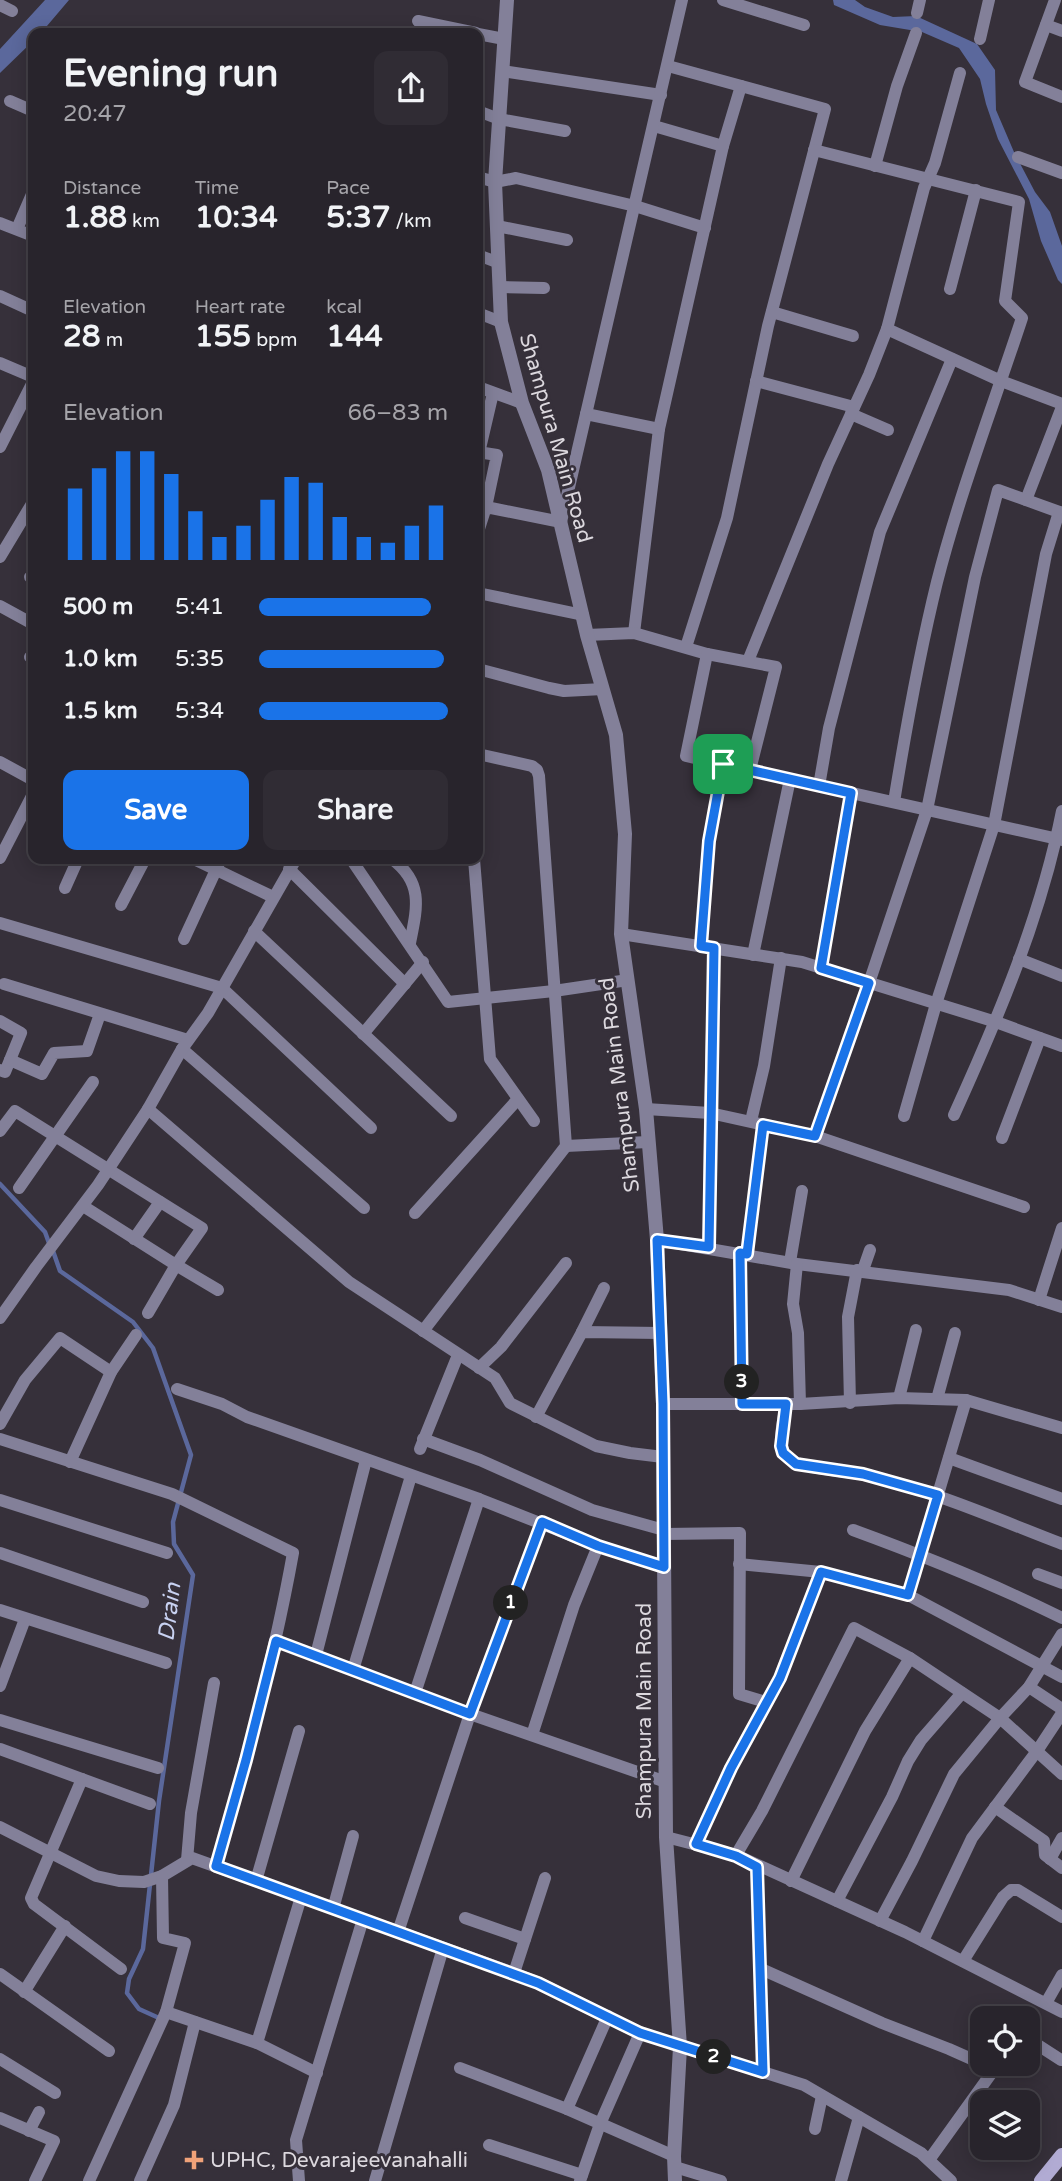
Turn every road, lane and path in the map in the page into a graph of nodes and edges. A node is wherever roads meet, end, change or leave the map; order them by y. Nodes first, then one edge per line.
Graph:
1 (507, 0) edge
2 (682, 0) edge
3 (723, 0) edge
4 (989, 0) edge
5 (1055, 0) edge
6 (418, 21) dead end
7 (804, 25) dead end
8 (1045, 25) junction
9 (452, 28) edge
10 (1062, 31) edge
11 (916, 33) dead end
12 (483, 34) edge
13 (504, 39) junction
14 (980, 39) dead end
15 (668, 66) junction
16 (502, 71) junction
17 (960, 73) dead end
18 (741, 86) junction
19 (661, 95) junction
20 (1062, 97) edge
21 (10, 101) dead end
22 (28, 108) edge
23 (483, 113) edge
24 (499, 118) junction
25 (654, 126) junction
26 (565, 131) dead end
27 (723, 146) junction
28 (814, 150) junction
29 (1017, 156) dead end
30 (875, 166) junction
31 (1062, 173) edge
32 (483, 178) edge
33 (928, 178) junction
34 (495, 182) junction
35 (976, 190) junction
36 (28, 204) edge
37 (635, 206) junction
38 (0, 223) edge
39 (497, 226) junction
40 (705, 228) junction
41 (17, 229) junction
42 (28, 234) edge
43 (567, 240) dead end
44 (483, 257) edge
45 (499, 263) junction
46 (500, 287) junction
47 (544, 288) dead end
48 (950, 289) dead end
49 (0, 296) edge
50 (28, 309) edge
51 (772, 312) junction
52 (483, 315) edge
53 (501, 322) junction
54 (887, 329) junction
55 (853, 336) dead end
56 (952, 359) junction
57 (0, 363) edge
58 (28, 377) edge
59 (756, 381) junction
60 (1001, 382) junction
61 (483, 389) edge
62 (28, 390) edge
63 (493, 393) junction
64 (522, 403) junction
65 (1062, 406) edge
66 (853, 410) junction
67 (586, 414) junction
68 (659, 429) junction
69 (888, 430) dead end
70 (483, 432) edge
71 (1, 444) edge
72 (483, 453) edge
73 (1026, 500) junction
74 (486, 508) junction
75 (28, 510) edge
76 (1061, 513) edge
77 (483, 517) edge
78 (561, 522) junction
79 (0, 557) edge
80 (483, 594) edge
81 (0, 606) edge
82 (583, 615) junction
83 (28, 621) edge
84 (634, 633) junction
85 (587, 635) junction
86 (687, 648) junction
87 (707, 654) junction
88 (748, 661) junction
89 (483, 670) edge
90 (603, 689) junction
91 (483, 755) edge
92 (0, 762) edge
93 (723, 764) junction
94 (750, 770) junction
95 (28, 777) edge
96 (790, 779) junction
97 (819, 786) junction
98 (851, 793) junction
99 (894, 802) junction
100 (28, 804) edge
101 (927, 810) junction
102 (1062, 811) edge
103 (994, 825) junction
104 (1059, 839) edge
105 (0, 858) edge
106 (76, 864) edge
107 (142, 864) edge
108 (218, 864) edge
109 (293, 864) edge
110 (355, 864) edge
111 (398, 864) edge
112 (474, 864) edge
113 (65, 888) dead end
114 (273, 897) junction
115 (121, 905) dead end
116 (0, 923) edge
117 (254, 931) junction
118 (621, 934) junction
119 (184, 939) dead end
120 (410, 943) junction
121 (708, 947) junction
122 (753, 955) junction
123 (781, 958) junction
124 (1019, 960) junction
125 (423, 962) junction
126 (821, 968) junction
127 (1062, 976) edge
128 (628, 980) junction
129 (869, 983) junction
130 (4, 984) dead end
131 (405, 984) junction
132 (222, 988) junction
133 (554, 991) junction
134 (485, 998) junction
135 (936, 1004) junction
136 (100, 1014) junction
137 (0, 1021) edge
138 (996, 1022) junction
139 (363, 1034) junction
140 (1040, 1038) junction
141 (185, 1045) junction
142 (1062, 1045) edge
143 (10, 1060) junction
144 (0, 1070) edge
145 (93, 1082) dead end
146 (518, 1099) junction
147 (148, 1109) junction
148 (646, 1109) junction
149 (710, 1113) junction
150 (954, 1115) dead end
151 (451, 1116) dead end
152 (904, 1116) dead end
153 (534, 1121) dead end
154 (757, 1123) junction
155 (371, 1128) dead end
156 (0, 1131) edge
157 (815, 1136) junction
158 (54, 1137) junction
159 (1002, 1138) dead end
160 (648, 1142) junction
161 (566, 1146) junction
162 (109, 1170) junction
163 (19, 1188) dead end
164 (802, 1191) dead end
165 (160, 1202) junction
166 (83, 1206) junction
167 (1024, 1207) dead end
168 (364, 1208) dead end
169 (415, 1213) dead end
170 (1062, 1228) edge
171 (134, 1239) junction
172 (657, 1240) junction
173 (709, 1247) junction
174 (870, 1250) dead end
175 (744, 1254) junction
176 (566, 1263) dead end
177 (794, 1263) junction
178 (176, 1265) junction
179 (860, 1270) junction
180 (604, 1288) dead end
181 (218, 1290) dead end
182 (1039, 1300) junction
183 (1062, 1307) edge
184 (148, 1312) dead end
185 (0, 1318) edge
186 (916, 1330) dead end
187 (423, 1331) junction
188 (582, 1332) junction
189 (661, 1333) junction
190 (955, 1333) dead end
191 (136, 1335) dead end
192 (458, 1355) junction
193 (479, 1368) junction
194 (111, 1372) junction
195 (177, 1389) dead end
196 (900, 1398) junction
197 (937, 1399) junction
198 (966, 1400) junction
199 (850, 1402) junction
200 (663, 1404) junction
201 (742, 1404) junction
202 (786, 1404) junction
203 (800, 1404) junction
204 (536, 1417) junction
205 (0, 1423) edge
206 (1062, 1427) edge
207 (0, 1439) edge
208 (663, 1457) junction
209 (948, 1458) junction
210 (366, 1460) junction
211 (70, 1462) junction
212 (411, 1476) junction
213 (938, 1495) junction
214 (478, 1499) junction
215 (1062, 1499) edge
216 (0, 1500) edge
217 (542, 1522) junction
218 (853, 1530) dead end
219 (664, 1532) junction
220 (1062, 1544) edge
221 (598, 1546) junction
222 (0, 1553) edge
223 (167, 1553) dead end
224 (920, 1555) junction
225 (739, 1564) junction
226 (664, 1567) junction
227 (821, 1572) junction
228 (1038, 1574) dead end
229 (1062, 1583) edge
230 (908, 1595) junction
231 (144, 1602) dead end
232 (0, 1610) edge
233 (1062, 1618) edge
234 (25, 1619) junction
235 (1062, 1634) edge
236 (276, 1641) junction
237 (316, 1654) junction
238 (910, 1658) junction
239 (166, 1663) dead end
240 (1042, 1666) junction
241 (353, 1670) junction
242 (1062, 1677) edge
243 (214, 1683) dead end
244 (0, 1686) edge
245 (1029, 1687) junction
246 (415, 1693) junction
247 (962, 1693) junction
248 (766, 1702) junction
249 (1062, 1711) edge
250 (470, 1714) junction
251 (999, 1718) junction
252 (0, 1720) edge
253 (299, 1731) dead end
254 (532, 1735) junction
255 (0, 1749) edge
256 (1037, 1752) junction
257 (158, 1768) dead end
258 (1062, 1774) edge
259 (82, 1779) junction
260 (666, 1782) junction
261 (150, 1804) dead end
262 (995, 1807) junction
263 (0, 1827) edge
264 (353, 1836) dead end
265 (666, 1837) junction
266 (1062, 1838) edge
267 (696, 1844) junction
268 (50, 1851) junction
269 (736, 1856) junction
270 (1049, 1859) junction
271 (187, 1860) junction
272 (216, 1866) junction
273 (757, 1867) junction
274 (1062, 1868) edge
275 (155, 1878) junction
276 (545, 1878) dead end
277 (256, 1881) junction
278 (791, 1881) junction
279 (301, 1897) junction
280 (837, 1901) junction
281 (333, 1909) junction
282 (1062, 1917) edge
283 (466, 1918) dead end
284 (363, 1919) junction
285 (880, 1921) junction
286 (65, 1926) junction
287 (398, 1932) junction
288 (525, 1939) junction
289 (923, 1941) junction
290 (443, 1948) junction
291 (963, 1961) junction
292 (759, 1968) junction
293 (121, 1969) dead end
294 (514, 1973) junction
295 (0, 1974) edge
296 (1062, 1975) edge
297 (24, 1992) junction
298 (1046, 2003) junction
299 (166, 2012) junction
300 (1062, 2012) edge
301 (608, 2016) junction
302 (195, 2022) junction
303 (640, 2033) junction
304 (257, 2043) junction
305 (1040, 2046) edge
306 (680, 2047) junction
307 (108, 2051) dead end
308 (970, 2057) edge
309 (0, 2059) edge
310 (1062, 2060) edge
311 (460, 2068) dead end
312 (763, 2072) junction
313 (317, 2073) junction
314 (989, 2076) edge
315 (55, 2093) dead end
316 (822, 2096) junction
317 (567, 2109) junction
318 (39, 2112) dead end
319 (859, 2118) junction
320 (0, 2119) edge
321 (600, 2124) junction
322 (815, 2129) dead end
323 (29, 2131) junction
324 (489, 2145) dead end
325 (1062, 2155) edge
326 (929, 2160) junction
327 (675, 2168) edge
328 (581, 2178) edge
329 (35, 2181) edge
330 (89, 2181) edge
331 (140, 2181) edge
332 (299, 2181) edge
333 (375, 2181) edge
334 (721, 2181) edge
335 (841, 2181) edge
336 (951, 2181) edge
337 (1041, 2181) edge

1 - 13 street, Shampura Main Road
2 - 15 street
3 - 7 street
4 - 14 street
5 - 8 street
6 - 9 street
8 - 10 street
8 - 20 street
11 - 30 street
12 - 13 street
13 - 16 street, Shampura Main Road
15 - 18 street
15 - 19 street
16 - 19 street
16 - 24 street, Shampura Main Road
17 - 33 street
18 - 27 street
18 - 28 street
19 - 25 street
21 - 22 street
23 - 24 street
24 - 26 street
24 - 34 street, Shampura Main Road
25 - 27 street
25 - 37 street
27 - 40 street
28 - 30 street
28 - 51 street
29 - 31 street
30 - 33 street
32 - 34 street
33 - 35 street
33 - 54 street
34 - 37 street
34 - 39 street, Shampura Main Road
35 - 48 street
35 - 60 street
36 - 41 street
37 - 40 street
37 - 67 street
38 - 41 street
39 - 43 street
39 - 45 street, Shampura Main Road
40 - 68 street
41 - 42 street
44 - 45 street
45 - 46 street, Shampura Main Road
46 - 47 street
46 - 53 street, Shampura Main Road
49 - 50 street
51 - 55 street
51 - 59 street
52 - 53 street
53 - 64 street, Shampura Main Road
54 - 56 street
54 - 66 street
56 - 60 street
56 - 97 street
57 - 58 street
59 - 66 street
59 - 86 street
60 - 65 street
60 - 99 street
61 - 63 street
62 - 71 street
63 - 64 street
63 - 70 street
64 - 78 street, Shampura Main Road
65 - 73 street
66 - 69 street
66 - 88 street
67 - 68 street
67 - 78 street
68 - 84 street
72 - 74 street
73 - 76 street
73 - 101 street
74 - 77 street
74 - 78 street
75 - 79 street
76 - 103 street
78 - 82 street, Shampura Main Road
80 - 82 street
81 - 83 street
82 - 85 street, Shampura Main Road
84 - 85 street
84 - 86 street
85 - 90 street, Shampura Main Road
86 - 87 street
87 - 88 street
87 - 93 street
88 - 94 street
89 - 90 street
90 - 118 street, Shampura Main Road
91 - 133 street
92 - 95 street
93 - 94 street
93 - 121 street
94 - 96 street
96 - 97 street
96 - 122 street
97 - 98 street
98 - 99 street
98 - 126 street
99 - 101 street
100 - 105 street
101 - 103 street
101 - 129 street
102 - 104 street
103 - 104 street
103 - 135 street
104 - 124 street
106 - 113 street
107 - 115 street
108 - 114 street
108 - 119 street
109 - 114 street
109 - 131 street
110 - 120 street
111 - 120 street
112 - 134 street
114 - 117 street
116 - 132 street
117 - 132 street
117 - 139 street
118 - 121 street
118 - 128 street, Shampura Main Road
120 - 125 street
121 - 122 street
121 - 149 street
122 - 123 street
123 - 126 street
123 - 154 street
124 - 127 street
124 - 138 street
125 - 131 street
125 - 134 street
126 - 129 street
128 - 133 street
128 - 148 street, Shampura Main Road
129 - 135 street
129 - 157 street
130 - 136 street
131 - 139 street
132 - 141 street
132 - 155 street
133 - 134 street
133 - 161 street
134 - 146 street
135 - 138 street
135 - 152 street
136 - 141 street
136 - 143 street
137 - 143 street
138 - 140 street
138 - 150 street
139 - 151 street
140 - 142 street
140 - 159 street
141 - 147 street
141 - 168 street
143 - 144 street
145 - 158 street
146 - 153 street
146 - 169 street
147 - 162 street
147 - 187 street
148 - 149 street
148 - 160 street, Shampura Main Road
149 - 154 street
149 - 173 street
154 - 157 street
154 - 175 street
156 - 158 street
157 - 167 street
158 - 162 street
158 - 163 street
160 - 161 street
160 - 172 street, Shampura Main Road
161 - 187 street
162 - 165 street
162 - 166 street
164 - 177 street
165 - 171 street
165 - 178 street
166 - 171 street
166 - 185 street
170 - 182 street
171 - 178 street
172 - 173 street
172 - 189 street, Shampura Main Road
173 - 175 street
174 - 179 street
175 - 177 street
175 - 201 street
176 - 193 street
177 - 179 street
177 - 203 street
178 - 181 street
178 - 184 street
179 - 182 street
179 - 199 street
180 - 188 street
182 - 183 street
186 - 196 street
187 - 192 street
188 - 189 street
188 - 204 street
189 - 200 street, Shampura Main Road
190 - 197 street
191 - 194 street
192 - 193 street
192 - 219 street
193 - 204 street
194 - 205 street
194 - 211 street
195 - 210 street
196 - 197 street
196 - 199 street
197 - 198 street
198 - 206 street
198 - 209 street
199 - 203 street
200 - 201 street
200 - 208 street, Shampura Main Road
201 - 202 street
202 - 203 street
202 - 213 street
204 - 208 street
207 - 211 street
208 - 219 street, Shampura Main Road
209 - 213 street
209 - 215 street
210 - 212 street
210 - 237 street
211 - 236 street
212 - 214 street
212 - 241 street
213 - 220 street
213 - 224 street
214 - 217 street
214 - 246 street
216 - 223 street
217 - 221 street
217 - 250 street
218 - 224 street
219 - 225 street
219 - 226 street, Shampura Main Road
221 - 226 street
221 - 254 street
222 - 231 street
224 - 230 street
224 - 233 street
225 - 227 street
225 - 248 street
226 - 260 street, Shampura Main Road
227 - 230 street
227 - 248 street
228 - 229 street
230 - 240 street
232 - 234 street
234 - 239 street
234 - 244 street
235 - 240 street
236 - 237 street
236 - 272 street
237 - 241 street
238 - 247 street
238 - 269 street
238 - 278 street
240 - 242 street
240 - 245 street
241 - 246 street
243 - 271 street
245 - 249 street
245 - 251 street
246 - 250 street
247 - 251 street
247 - 280 street
248 - 267 street
249 - 256 street
250 - 254 street
250 - 287 street
251 - 256 street
251 - 285 street
252 - 257 street
253 - 277 street
254 - 260 street
255 - 259 street
256 - 258 street
256 - 262 street
259 - 261 street
259 - 268 street
260 - 265 street, Shampura Main Road
262 - 270 street
262 - 289 street
263 - 268 street
264 - 281 street
265 - 267 street
265 - 306 street, Shampura Main Road
266 - 270 street
267 - 269 street
268 - 275 street
268 - 286 street
269 - 273 street
270 - 274 street
271 - 272 street
271 - 275 street
272 - 277 street
273 - 278 street
273 - 292 street
275 - 299 street
276 - 288 street
277 - 279 street
278 - 280 street
279 - 281 street
279 - 304 street
280 - 285 street
281 - 284 street
282 - 291 street
283 - 288 street
284 - 287 street
284 - 313 street
285 - 289 street
286 - 293 street
286 - 297 street
287 - 290 street
288 - 294 street
289 - 291 street
290 - 294 street
290 - 333 street
291 - 298 street
292 - 308 street
292 - 312 street
294 - 301 street
295 - 297 street
296 - 298 street
297 - 307 street
298 - 300 street
299 - 302 street
299 - 330 street
301 - 303 street
301 - 317 street
302 - 304 street
302 - 331 street
303 - 306 street
303 - 321 street
304 - 313 street
305 - 310 street
306 - 312 street
306 - 327 street, Shampura Main Road
309 - 315 street
311 - 317 street
312 - 316 street
313 - 332 street
314 - 326 street
316 - 319 street
316 - 322 street
317 - 321 street
318 - 323 street
319 - 326 street
319 - 335 street
320 - 323 street
321 - 327 street
321 - 328 street
323 - 329 street
324 - 328 street
325 - 337 main road
326 - 336 street
327 - 334 street

